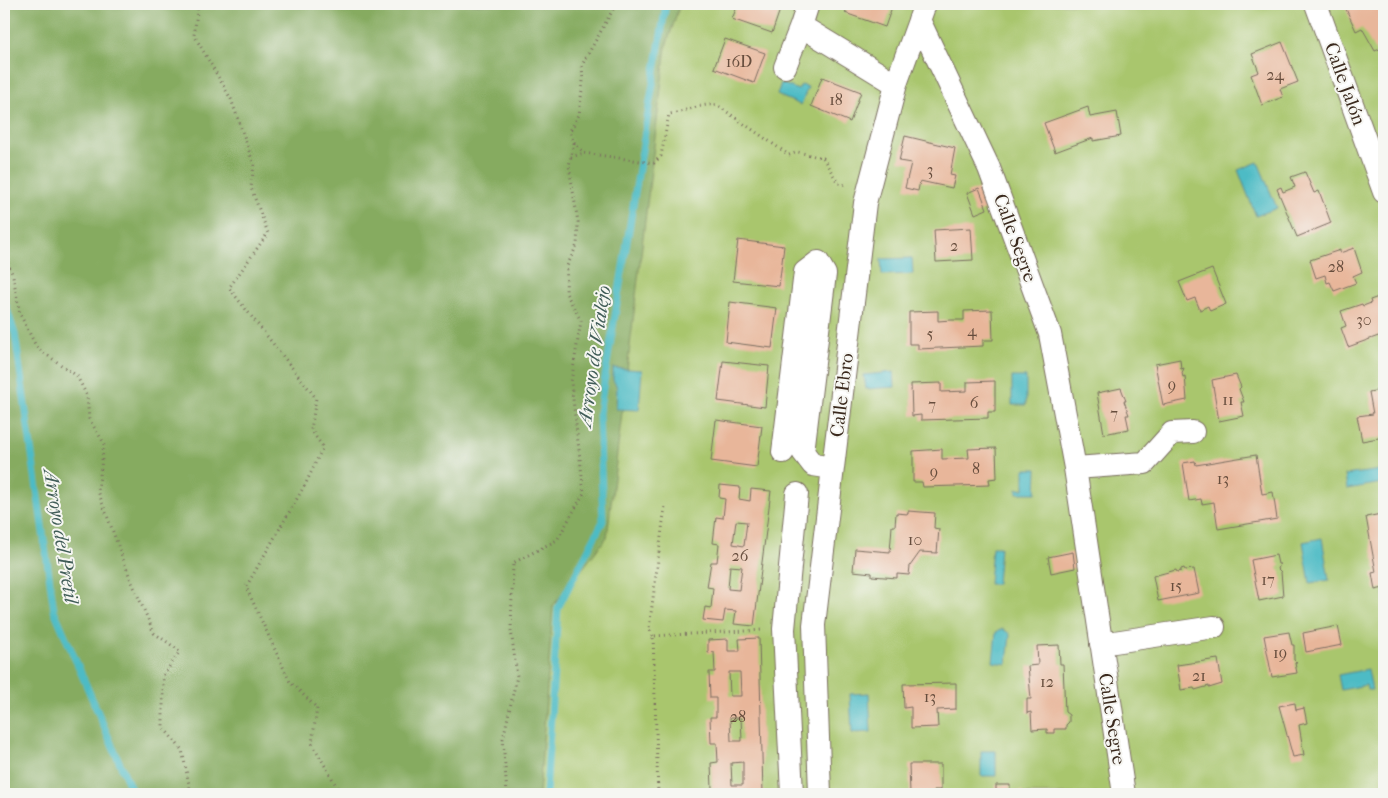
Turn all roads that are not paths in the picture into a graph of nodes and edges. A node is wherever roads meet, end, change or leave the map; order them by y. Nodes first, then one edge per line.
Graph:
1 (808, 4) edge
2 (1316, 4) edge
3 (922, 12) edge
4 (801, 26) junction
5 (785, 67) dead end
6 (896, 84) junction
7 (1384, 192) edge
8 (1192, 432) dead end
9 (783, 452) dead end
10 (833, 468) junction
11 (1075, 468) junction
12 (797, 494) dead end
13 (1214, 626) dead end
14 (1101, 644) junction
15 (792, 794) edge
16 (820, 794) edge
17 (1124, 794) edge

1 - 4 street
2 - 7 street, Calle Jalón
3 - 6 street, Calle Ebro
3 - 11 street, Calle Segre
4 - 5 street
4 - 6 street
6 - 10 street, Calle Ebro
8 - 11 street
9 - 10 street
10 - 16 street, Calle Ebro
11 - 14 street, Calle Segre
12 - 15 street
13 - 14 street
14 - 17 street, Calle Segre

